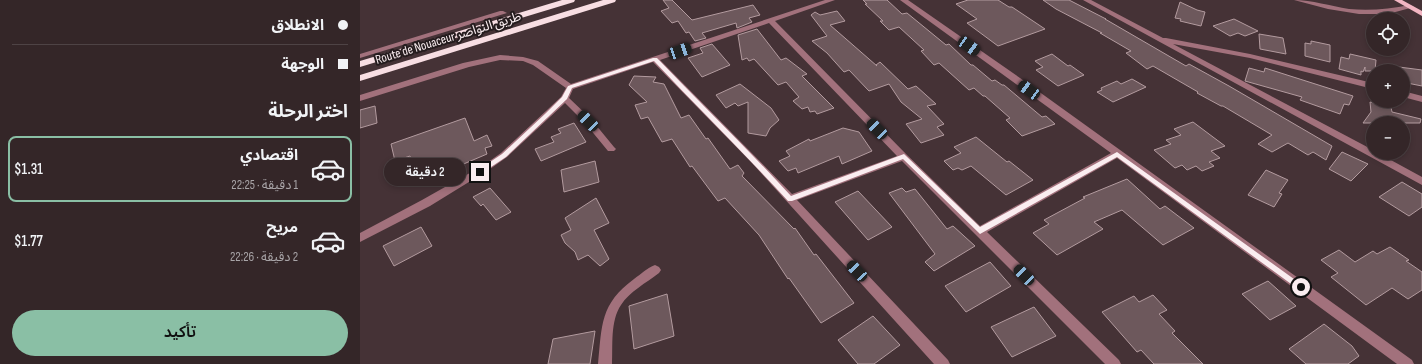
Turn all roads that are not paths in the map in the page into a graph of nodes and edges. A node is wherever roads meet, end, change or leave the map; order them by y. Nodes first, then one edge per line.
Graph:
1 (548, 0) edge
2 (571, 0) edge
3 (612, 0) edge
4 (832, 0) edge
5 (903, 0) edge
6 (1086, 0) edge
7 (1297, 0) edge
8 (1397, 0) edge
9 (1410, 7) junction
10 (503, 13) junction
11 (1422, 14) edge
12 (770, 20) junction
13 (1157, 38) junction
14 (360, 56) edge
15 (655, 59) junction
16 (360, 63) edge
17 (360, 78) edge
18 (1366, 84) edge
19 (570, 87) junction
20 (1410, 96) edge
21 (360, 98) edge
22 (565, 98) junction
23 (1422, 99) edge
24 (611, 149) dead end
25 (1117, 154) junction
26 (904, 156) junction
27 (1422, 181) edge
28 (790, 199) junction
29 (980, 231) junction
30 (360, 238) edge
31 (655, 270) dead end
32 (605, 364) edge
33 (944, 364) edge
34 (1114, 364) edge
35 (1407, 364) edge

1 - 10 highway
2 - 16 highway, Route de Nouaceur طريق النواصر
3 - 17 highway, Route de Nouaceur طريق النواصر
4 - 12 street
5 - 25 street
6 - 13 street
7 - 9 street
8 - 9 main road
9 - 11 main road
10 - 14 street
10 - 16 highway
12 - 15 street
12 - 26 street
13 - 18 street
13 - 27 street
15 - 19 street
15 - 28 street
19 - 21 street
19 - 22 street
20 - 23 street
22 - 24 street
22 - 30 street
25 - 29 street
25 - 35 street
26 - 28 street
26 - 29 street
28 - 33 street
29 - 34 street
31 - 32 street

